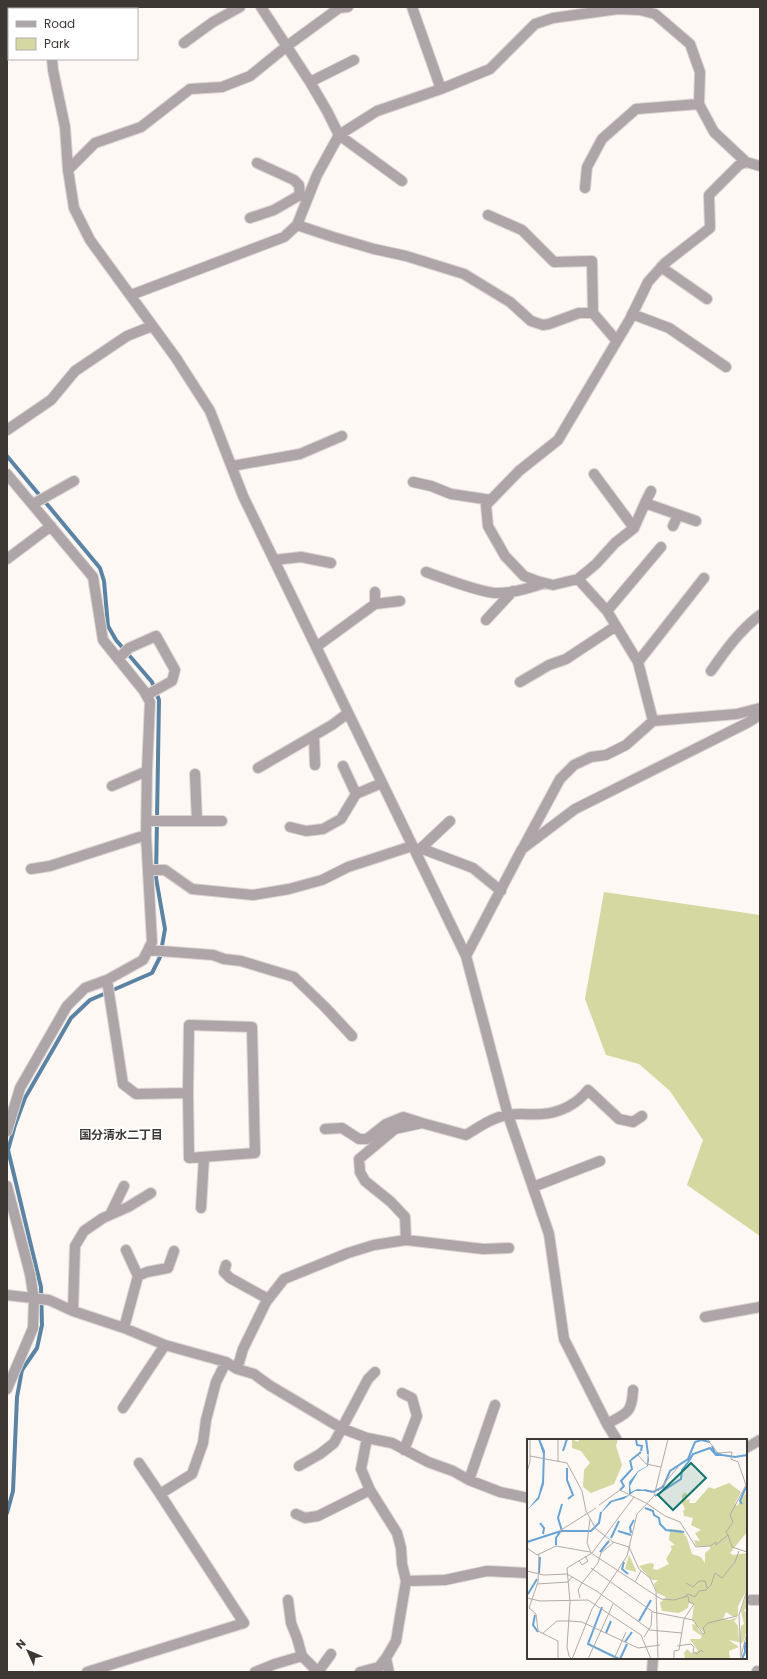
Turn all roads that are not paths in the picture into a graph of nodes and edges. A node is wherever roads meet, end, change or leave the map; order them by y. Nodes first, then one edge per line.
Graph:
1 (240, 7) edge
2 (261, 7) edge
3 (348, 7) edge
4 (412, 7) edge
5 (641, 8) edge
6 (184, 43) dead end
7 (287, 46) junction
8 (52, 60) edge
9 (354, 60) dead end
10 (310, 82) junction
11 (441, 89) junction
12 (699, 104) junction
13 (339, 135) junction
14 (746, 162) junction
15 (257, 163) dead end
16 (760, 166) edge
17 (68, 170) junction
18 (402, 181) dead end
19 (585, 188) dead end
20 (304, 196) junction
21 (488, 216) dead end
22 (250, 218) dead end
23 (297, 225) junction
24 (661, 267) junction
25 (131, 295) junction
26 (707, 299) dead end
27 (593, 313) junction
28 (632, 314) junction
29 (152, 326) junction
30 (616, 340) junction
31 (726, 367) dead end
32 (7, 430) edge
33 (342, 436) dead end
34 (232, 466) junction
35 (7, 474) edge
36 (594, 474) dead end
37 (74, 481) dead end
38 (414, 482) dead end
39 (651, 491) dead end
40 (491, 500) junction
41 (645, 503) junction
42 (34, 504) junction
43 (678, 515) junction
44 (696, 521) dead end
45 (51, 526) junction
46 (673, 526) dead end
47 (634, 528) junction
48 (661, 547) dead end
49 (7, 559) edge
50 (274, 560) junction
51 (331, 563) dead end
52 (426, 572) dead end
53 (704, 578) dead end
54 (578, 579) junction
55 (544, 583) junction
56 (513, 591) junction
57 (375, 592) dead end
58 (400, 600) dead end
59 (375, 604) junction
60 (607, 611) junction
61 (760, 615) edge
62 (486, 620) dead end
63 (616, 626) junction
64 (316, 647) junction
65 (119, 658) junction
66 (638, 662) junction
67 (711, 671) dead end
68 (520, 682) dead end
69 (147, 695) junction
70 (760, 708) edge
71 (348, 713) junction
72 (760, 715) edge
73 (653, 721) junction
74 (314, 736) junction
75 (315, 765) dead end
76 (343, 766) dead end
77 (258, 768) dead end
78 (147, 771) junction
79 (195, 774) dead end
80 (382, 783) junction
81 (112, 786) dead end
82 (356, 794) junction
83 (222, 820) dead end
84 (147, 821) junction
85 (198, 821) junction
86 (450, 821) dead end
87 (290, 827) dead end
88 (146, 835) junction
89 (416, 849) junction
90 (522, 850) junction
91 (31, 869) dead end
92 (148, 870) junction
93 (501, 891) junction
94 (150, 951) junction
95 (466, 956) junction
96 (108, 988) junction
97 (352, 1036) dead end
98 (188, 1093) junction
99 (508, 1115) junction
100 (642, 1116) dead end
101 (422, 1123) junction
102 (325, 1129) dead end
103 (7, 1131) edge
104 (204, 1157) junction
105 (600, 1161) dead end
106 (7, 1186) edge
107 (124, 1186) dead end
108 (533, 1187) junction
109 (151, 1193) dead end
110 (201, 1208) dead end
111 (110, 1214) junction
112 (406, 1240) junction
113 (510, 1248) dead end
114 (126, 1250) dead end
115 (174, 1251) dead end
116 (226, 1265) dead end
117 (138, 1276) junction
118 (7, 1295) edge
119 (268, 1299) junction
120 (34, 1300) junction
121 (760, 1307) edge
122 (73, 1311) junction
123 (705, 1317) dead end
124 (124, 1328) junction
125 (165, 1345) junction
126 (226, 1362) junction
127 (237, 1369) junction
128 (375, 1372) dead end
129 (7, 1389) edge
130 (633, 1390) dead end
131 (402, 1394) dead end
132 (495, 1405) dead end
133 (123, 1408) dead end
134 (607, 1424) junction
135 (341, 1428) junction
136 (367, 1438) junction
137 (616, 1439) edge
138 (760, 1440) edge
139 (747, 1447) edge
140 (404, 1450) junction
141 (139, 1463) dead end
142 (299, 1466) dead end
143 (469, 1480) junction
144 (370, 1490) junction
145 (160, 1494) junction
146 (527, 1498) edge
147 (296, 1514) dead end
148 (527, 1573) edge
149 (406, 1581) junction
150 (288, 1600) dead end
151 (331, 1654) dead end
152 (302, 1656) junction
153 (386, 1658) junction
154 (653, 1659) edge
155 (89, 1672) edge
156 (255, 1672) edge
157 (316, 1672) edge
158 (360, 1672) edge
159 (389, 1672) edge
160 (652, 1672) edge

1 - 6 street
2 - 7 street
3 - 7 street
4 - 11 street
5 - 11 street
5 - 12 street
7 - 10 street
7 - 17 street
8 - 17 street
9 - 10 street
10 - 13 street
11 - 13 street
12 - 14 street
12 - 19 street
13 - 18 street
13 - 20 street
14 - 16 street
14 - 24 street
15 - 20 street
17 - 25 street
20 - 22 street
20 - 23 street
21 - 27 street
23 - 25 street
23 - 27 street
24 - 26 street
24 - 28 street
25 - 29 street
27 - 30 street
28 - 30 street
28 - 31 street
29 - 32 street
29 - 34 street
30 - 40 street
33 - 34 street
34 - 50 street
35 - 42 street
36 - 47 street
37 - 42 street
38 - 40 street
39 - 41 street
40 - 55 street
41 - 43 street
41 - 47 street
42 - 45 street
43 - 44 street
43 - 46 street
45 - 49 street
45 - 65 street
47 - 54 street
48 - 60 street
50 - 51 street
50 - 64 street
52 - 56 street
53 - 66 street
54 - 55 street
54 - 60 street
55 - 56 street
56 - 62 street
57 - 59 street
58 - 59 street
59 - 64 street
60 - 63 street
61 - 67 street
63 - 66 street
63 - 68 street
64 - 71 street
65 - 69 street
65 - 69 street
66 - 73 street
69 - 78 street
70 - 73 street
71 - 74 street
71 - 80 street
72 - 90 street
73 - 90 street
74 - 75 street
74 - 77 street
76 - 82 street
78 - 81 street
78 - 84 street
79 - 85 street
80 - 82 street
80 - 89 street
82 - 87 street
83 - 85 street
84 - 85 street
84 - 88 street
86 - 89 street
88 - 91 street
88 - 92 street
89 - 92 street
89 - 93 street
89 - 95 street
90 - 93 street
92 - 94 street
93 - 95 street
94 - 96 street
94 - 97 street
95 - 99 street
96 - 98 street
96 - 103 street
98 - 104 street
98 - 104 street
99 - 100 street
99 - 101 street
99 - 108 street
101 - 102 street
101 - 112 street
104 - 110 street
105 - 108 street
106 - 120 street
107 - 111 street
108 - 134 street
109 - 111 street
111 - 122 street
112 - 113 street
112 - 119 street
114 - 117 street
115 - 117 street
116 - 119 street
117 - 124 street
118 - 120 street
119 - 127 street
120 - 122 street
120 - 129 street
121 - 123 street
122 - 124 street
124 - 125 street
125 - 126 street
125 - 133 street
126 - 127 street
126 - 145 street
127 - 135 street
128 - 135 street
130 - 134 street
131 - 140 street
132 - 143 street
134 - 137 street
135 - 136 street
135 - 142 street
136 - 140 street
136 - 144 street
138 - 139 street
140 - 143 street
141 - 145 street
143 - 146 street
144 - 147 street
144 - 149 street
145 - 155 street
148 - 149 street
149 - 153 street
150 - 152 street
151 - 157 street
152 - 156 street
152 - 157 street
153 - 158 street
153 - 159 street
154 - 160 street

